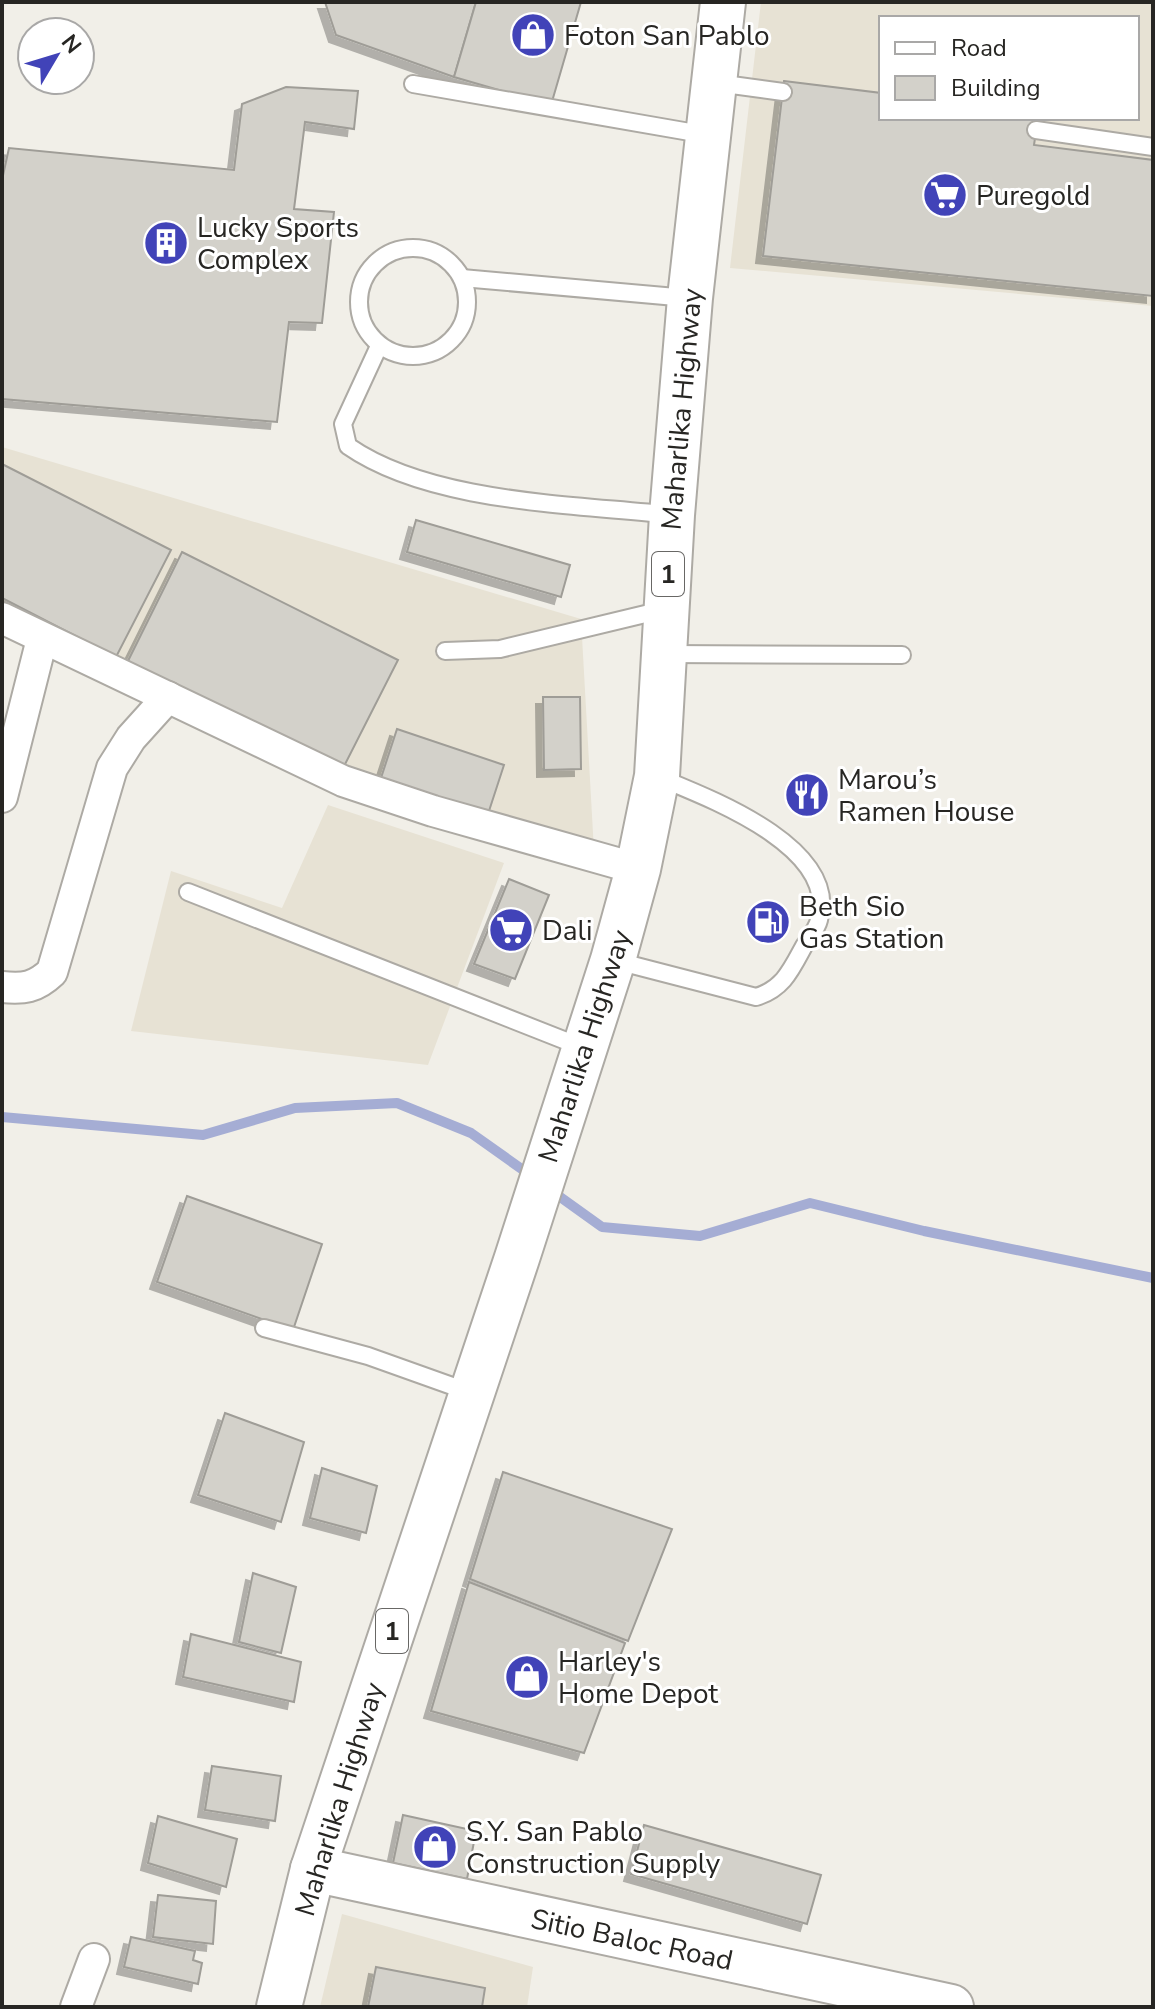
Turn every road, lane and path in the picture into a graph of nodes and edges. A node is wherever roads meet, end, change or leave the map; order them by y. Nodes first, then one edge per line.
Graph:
1 (723, 2) edge
2 (714, 82) junction
3 (413, 84) dead end
4 (783, 92) dead end
5 (1036, 130) dead end
6 (708, 136) junction
7 (1153, 147) edge
8 (462, 278) junction
9 (690, 298) junction
10 (379, 346) junction
11 (672, 515) junction
12 (666, 609) junction
13 (2, 618) edge
14 (42, 639) junction
15 (445, 651) dead end
16 (663, 654) junction
17 (902, 655) dead end
18 (168, 697) junction
19 (657, 776) junction
20 (2, 797) edge
21 (638, 869) junction
22 (188, 892) dead end
23 (613, 960) junction
24 (2, 987) edge
25 (584, 1048) junction
26 (264, 1328) dead end
27 (469, 1392) junction
28 (313, 1869) junction
29 (94, 1959) dead end
30 (76, 2007) edge
31 (279, 2007) edge
32 (951, 2007) edge

1 - 2 main road, Maharlika Highway / 1
2 - 4 lane
2 - 6 main road, Maharlika Highway / 1
3 - 6 lane
5 - 7 lane
6 - 9 main road, Maharlika Highway / 1
8 - 9 lane
8 - 10 lane
8 - 10 lane
9 - 11 main road, Maharlika Highway / 1
10 - 11 lane
11 - 12 main road, Maharlika Highway / 1
12 - 15 lane
12 - 16 main road, Maharlika Highway / 1
13 - 14 street
14 - 18 street
14 - 20 street
16 - 17 lane
16 - 19 main road, Maharlika Highway / 1
18 - 21 street
18 - 24 street
19 - 21 main road, Maharlika Highway / 1
19 - 23 lane
21 - 23 main road, Maharlika Highway / 1
22 - 25 lane
23 - 25 main road, Maharlika Highway / 1
25 - 27 main road, Maharlika Highway / 1
26 - 27 lane
27 - 28 main road, Maharlika Highway / 1
28 - 31 main road, Maharlika Highway / 1
28 - 32 main road, Sitio Baloc Road
29 - 30 street

